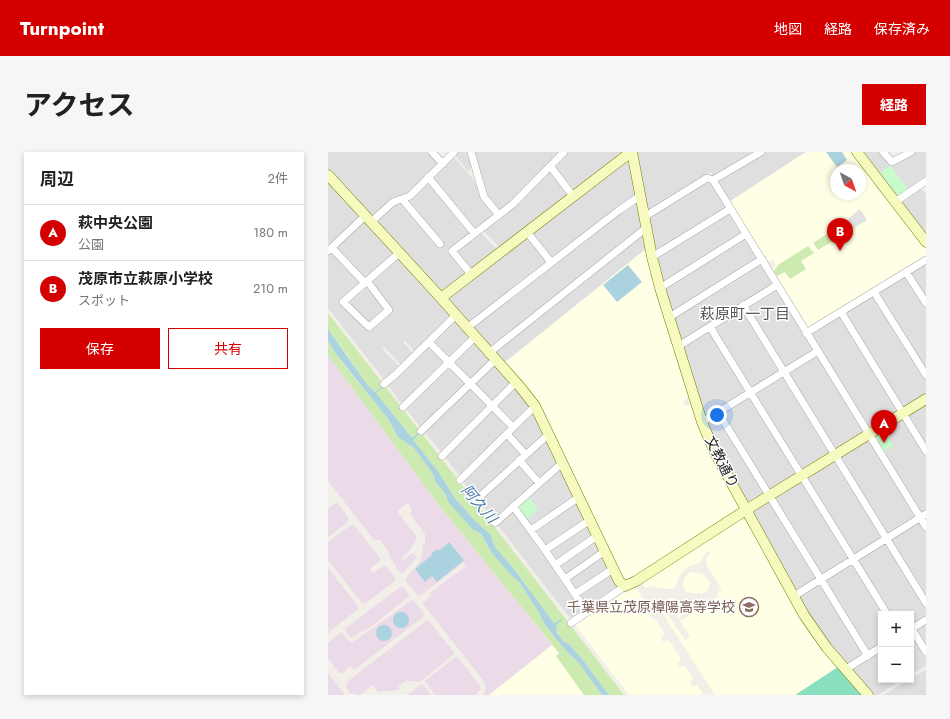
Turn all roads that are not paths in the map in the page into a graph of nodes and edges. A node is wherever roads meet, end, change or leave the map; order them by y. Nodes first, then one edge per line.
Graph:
1 (432, 152) edge
2 (454, 152) edge
3 (471, 152) edge
4 (564, 152) edge
5 (631, 152) edge
6 (761, 152) edge
7 (857, 152) edge
8 (883, 152) edge
9 (911, 152) edge
10 (443, 164) junction
11 (550, 166) junction
12 (328, 175) edge
13 (428, 178) junction
14 (713, 180) junction
15 (924, 185) edge
16 (573, 196) junction
17 (640, 196) junction
18 (402, 199) junction
19 (895, 202) junction
20 (730, 208) junction
21 (499, 215) junction
22 (644, 217) junction
23 (368, 219) junction
24 (646, 228) junction
25 (527, 232) junction
26 (474, 233) junction
27 (746, 234) junction
28 (925, 239) edge
29 (440, 244) dead end
30 (330, 250) edge
31 (399, 253) junction
32 (652, 257) junction
33 (762, 259) junction
34 (926, 260) edge
35 (551, 262) junction
36 (906, 272) junction
37 (471, 274) junction
38 (366, 282) junction
39 (777, 285) junction
40 (660, 288) junction
41 (874, 292) junction
42 (441, 298) junction
43 (926, 303) edge
44 (743, 305) junction
45 (841, 312) junction
46 (456, 315) junction
47 (668, 318) junction
48 (710, 326) junction
49 (467, 328) junction
50 (806, 333) junction
51 (475, 337) junction
52 (429, 342) junction
53 (677, 347) junction
54 (818, 351) junction
55 (492, 356) junction
56 (450, 363) junction
57 (784, 372) junction
58 (926, 376) edge
59 (516, 382) junction
60 (384, 384) dead end
61 (471, 384) junction
62 (751, 392) junction
63 (926, 399) edge
64 (492, 406) junction
65 (535, 406) junction
66 (403, 407) dead end
67 (718, 412) junction
68 (904, 413) junction
69 (702, 422) junction
70 (513, 428) junction
71 (421, 431) dead end
72 (507, 434) junction
73 (549, 434) junction
74 (870, 434) junction
75 (926, 451) edge
76 (526, 455) junction
77 (836, 455) junction
78 (442, 456) dead end
79 (519, 460) junction
80 (562, 463) junction
81 (802, 475) junction
82 (460, 480) dead end
83 (539, 483) junction
84 (769, 495) junction
85 (579, 497) junction
86 (476, 500) dead end
87 (513, 506) junction
88 (746, 510) junction
89 (923, 516) edge
90 (590, 520) junction
91 (495, 523) dead end
92 (926, 527) edge
93 (531, 530) junction
94 (597, 536) junction
95 (886, 538) junction
96 (545, 550) junction
97 (605, 552) junction
98 (853, 558) junction
99 (555, 564) junction
100 (613, 568) junction
101 (565, 579) junction
102 (820, 579) junction
103 (625, 586) junction
104 (576, 594) junction
105 (794, 596) junction
106 (926, 603) edge
107 (885, 611) edge
108 (587, 612) junction
109 (926, 620) edge
110 (571, 623) dead end
111 (914, 627) edge
112 (914, 634) edge
113 (878, 650) edge
114 (926, 652) edge
115 (868, 656) junction
116 (846, 669) junction
117 (868, 695) edge

1 - 10 street
2 - 10 street
3 - 21 street
4 - 11 street
5 - 16 street
5 - 17 street, 文教通り
6 - 14 street
7 - 19 street
8 - 9 street
10 - 13 street
11 - 16 street
11 - 21 street
12 - 23 street
13 - 18 street
13 - 26 street
14 - 20 street
14 - 22 street
15 - 19 street
16 - 25 street
17 - 22 street, 文教通り
17 - 35 street
18 - 23 street
18 - 29 street
19 - 28 street
20 - 27 street
20 - 32 street
21 - 26 street
22 - 24 street, 文教通り
23 - 30 street
23 - 31 street
24 - 32 street, 文教通り
24 - 55 street
25 - 35 street
25 - 37 street
26 - 37 street
27 - 33 street
27 - 40 street
30 - 38 street
31 - 38 street
31 - 42 street
32 - 40 street, 文教通り
33 - 39 street
33 - 47 street
34 - 36 street
35 - 49 street
36 - 41 street
36 - 43 street
37 - 42 street
38 - 38 street
39 - 44 street
39 - 50 street
40 - 47 street, 文教通り
41 - 45 street
41 - 58 street
42 - 46 street
44 - 48 street
44 - 57 street
45 - 50 street
45 - 68 street
46 - 49 street
46 - 52 street
47 - 53 street, 文教通り
48 - 53 street
48 - 62 street
49 - 51 street
50 - 54 street
51 - 55 street
51 - 56 street
52 - 56 street
52 - 60 street
53 - 69 street, 文教通り
54 - 57 street
54 - 74 street
55 - 59 street
55 - 61 street
56 - 61 street
56 - 66 street
57 - 62 street
57 - 77 street
59 - 64 street
59 - 65 street
61 - 64 street
61 - 71 street
62 - 67 street
62 - 81 street
63 - 68 street
64 - 70 street
64 - 78 street
65 - 70 street
65 - 73 street
67 - 69 street
67 - 84 street
68 - 74 street
68 - 75 street
69 - 88 street, 文教通り
70 - 72 street
72 - 76 street
72 - 82 street
73 - 76 street
73 - 80 street
74 - 77 street
74 - 89 street
76 - 79 street
77 - 81 street
77 - 95 street
79 - 83 street
79 - 86 street
80 - 83 street
80 - 85 street
81 - 84 street
81 - 98 street
83 - 87 street
84 - 88 street
84 - 102 street
85 - 90 street
85 - 93 street
87 - 91 street
87 - 93 street
88 - 103 street
88 - 105 street, 文教通り
89 - 92 street
89 - 95 street
90 - 94 street
90 - 96 street
93 - 96 street
94 - 97 street
94 - 99 street
95 - 98 street
95 - 106 street
96 - 99 street
97 - 100 street
97 - 101 street
98 - 102 street
98 - 107 street
99 - 101 street
100 - 103 street
100 - 104 street
101 - 104 street
102 - 105 street
102 - 115 street
103 - 108 street
104 - 108 street
105 - 116 street, 文教通り
108 - 110 street
109 - 111 street
112 - 114 street
113 - 115 street
115 - 116 street
116 - 117 street, 文教通り

